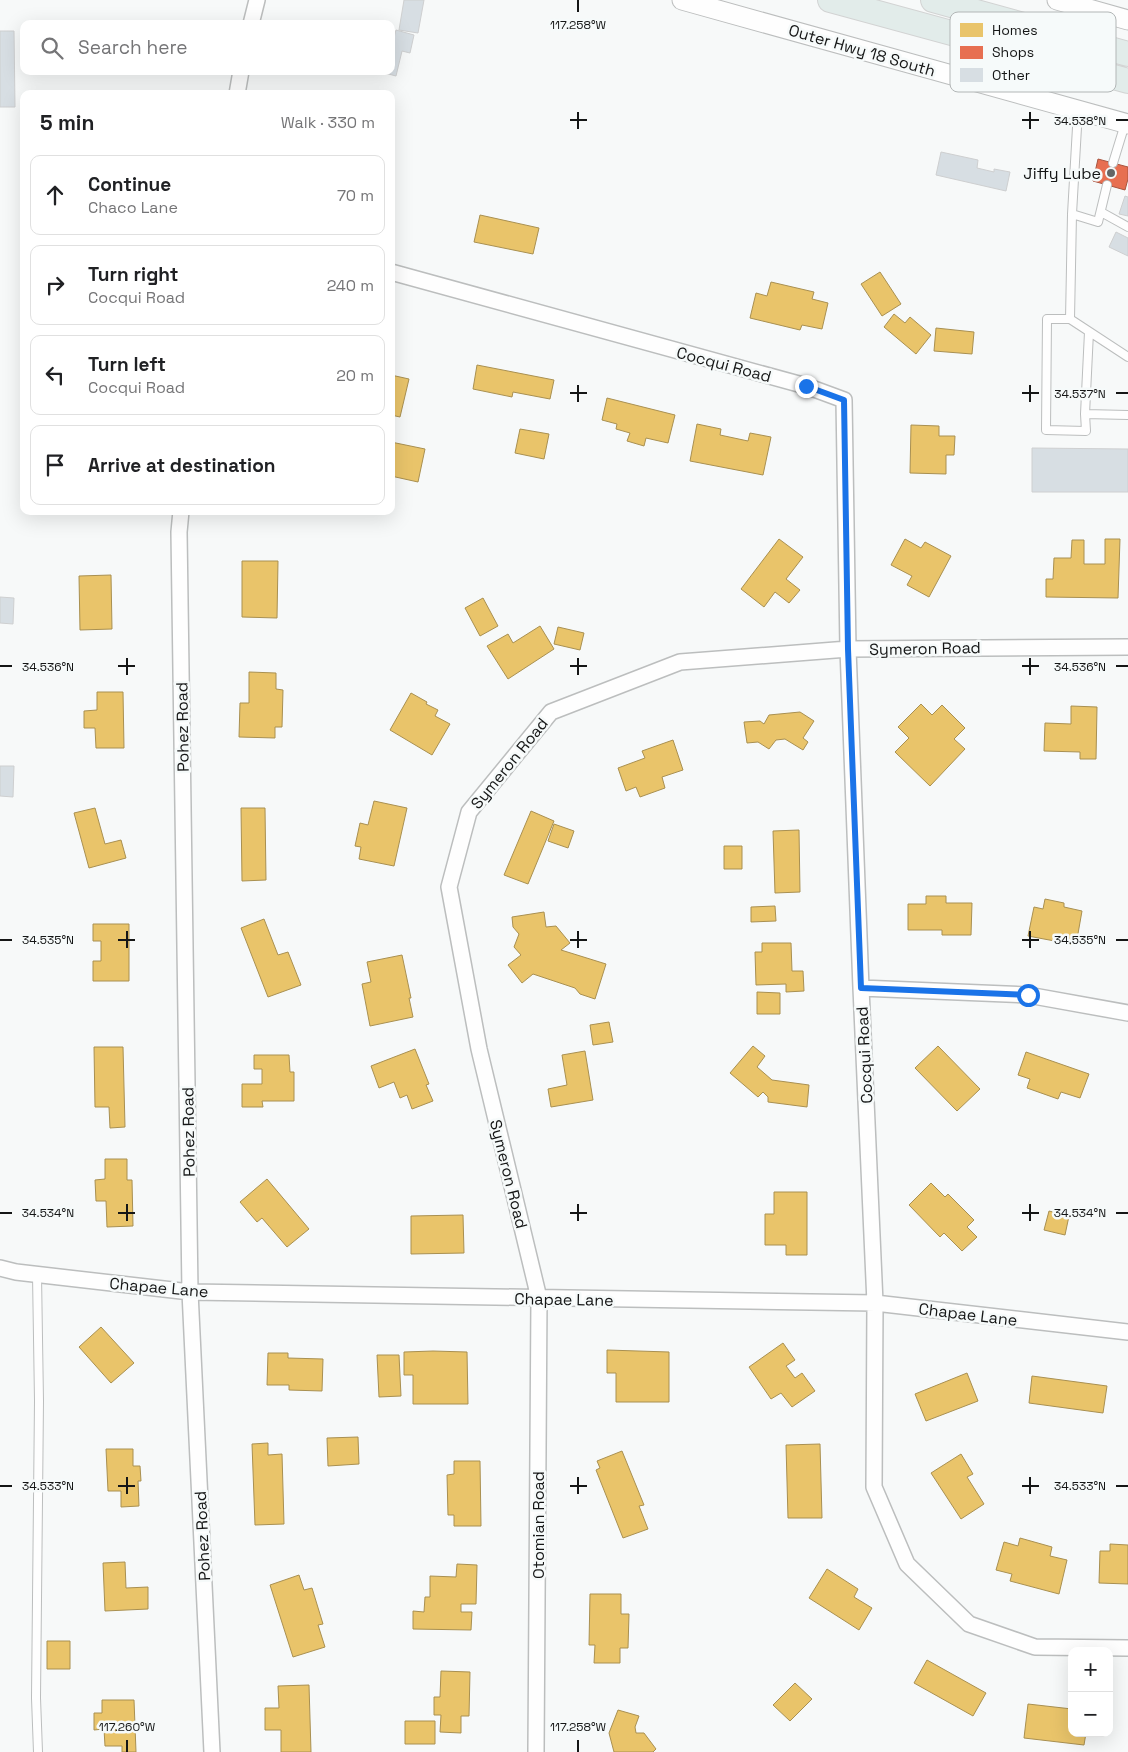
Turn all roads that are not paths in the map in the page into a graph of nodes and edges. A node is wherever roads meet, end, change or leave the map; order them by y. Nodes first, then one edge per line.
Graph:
1 (257, 0) edge
2 (682, 0) edge
3 (830, 0) edge
4 (933, 0) edge
5 (1057, 0) edge
6 (976, 12) edge
7 (1100, 12) edge
8 (252, 20) edge
9 (950, 33) edge
10 (950, 74) edge
11 (240, 75) edge
12 (238, 90) edge
13 (1013, 92) edge
14 (1078, 110) junction
15 (1127, 123) edge
16 (1113, 163) dead end
17 (1107, 185) dead end
18 (1101, 212) junction
19 (1072, 214) junction
20 (1128, 226) edge
21 (395, 273) edge
22 (1070, 319) junction
23 (1090, 332) junction
24 (1128, 357) edge
25 (1085, 414) junction
26 (1128, 416) edge
27 (181, 515) edge
28 (1128, 648) edge
29 (848, 649) junction
30 (861, 988) junction
31 (1128, 1013) edge
32 (0, 1268) edge
33 (37, 1275) junction
34 (190, 1292) junction
35 (539, 1298) junction
36 (875, 1303) junction
37 (1128, 1332) edge
38 (1128, 1648) edge
39 (38, 1752) edge
40 (212, 1752) edge
41 (536, 1752) edge

1 - 8 street
2 - 10 street, Outer Hwy 18 South
3 - 9 main road
4 - 6 main road
5 - 7 street
11 - 12 street
13 - 14 street, Outer Hwy 18 South
14 - 15 street, Outer Hwy 18 South
14 - 19 lane
15 - 16 lane
17 - 18 lane
18 - 19 lane
18 - 20 lane
19 - 22 lane
21 - 29 street, Cocqui Road
22 - 23 lane
22 - 25 lane
23 - 24 lane
23 - 25 lane
25 - 26 lane
27 - 34 street, Pohez Road
28 - 29 street, Symeron Road
29 - 30 street, Cocqui Road
29 - 35 street, Symeron Road
30 - 31 street
30 - 36 street, Cocqui Road
32 - 33 street, Chapae Lane
33 - 34 street, Chapae Lane
33 - 39 lane
34 - 35 street, Chapae Lane
34 - 40 street, Pohez Road
35 - 36 street, Chapae Lane
35 - 41 street, Otomian Road
36 - 37 street, Chapae Lane
36 - 38 street, Cocqui Road

